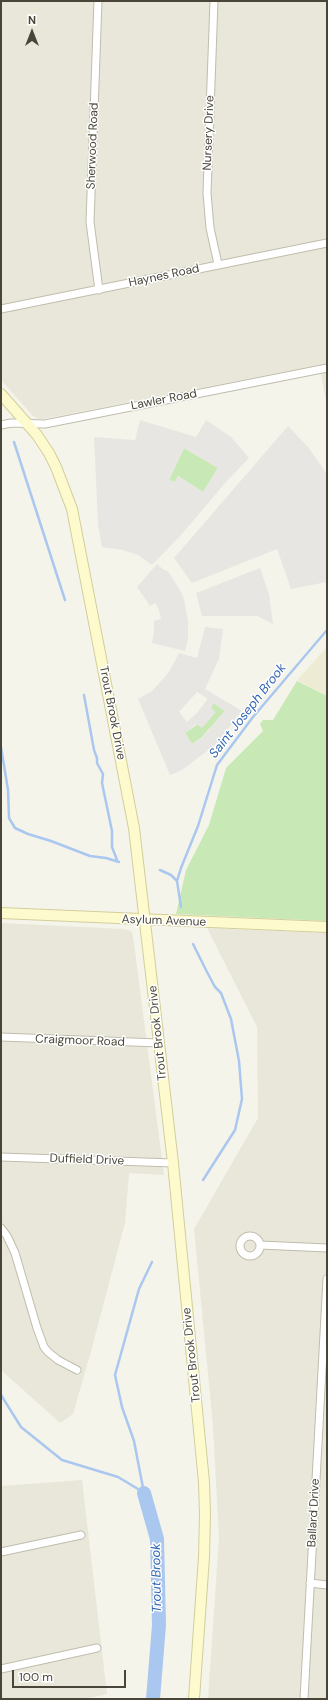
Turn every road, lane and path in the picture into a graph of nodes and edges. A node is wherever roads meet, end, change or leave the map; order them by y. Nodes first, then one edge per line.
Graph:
1 (98, 1) edge
2 (214, 1) edge
3 (327, 243) edge
4 (218, 264) junction
5 (99, 290) junction
6 (1, 309) edge
7 (327, 368) edge
8 (1, 394) edge
9 (27, 423) junction
10 (1, 425) edge
11 (1, 914) edge
12 (146, 920) junction
13 (327, 928) edge
14 (1, 1037) edge
15 (159, 1043) junction
16 (1, 1157) edge
17 (173, 1163) junction
18 (1, 1228) edge
19 (260, 1245) dead end
20 (327, 1248) edge
21 (327, 1279) edge
22 (77, 1370) dead end
23 (81, 1536) dead end
24 (1, 1552) edge
25 (310, 1584) junction
26 (327, 1585) edge
27 (96, 1648) dead end
28 (1, 1669) edge
29 (194, 1699) edge
30 (304, 1699) edge

1 - 5 street, Sherwood Road
2 - 4 street, Nursery Drive
3 - 4 street, Haynes Road
4 - 5 street, Haynes Road
5 - 6 street, Haynes Road
7 - 9 street, Lawler Road
8 - 9 main road, Trout Brook Drive
9 - 10 street, Lawler Road
9 - 12 main road, Trout Brook Drive
11 - 12 main road, Asylum Avenue
12 - 13 main road, Asylum Avenue
12 - 15 main road, Trout Brook Drive
14 - 15 street, Craigmoor Road
15 - 17 main road, Trout Brook Drive
16 - 17 street, Duffield Drive
17 - 29 main road, Trout Brook Drive
18 - 22 street
19 - 20 street
21 - 25 street, Ballard Drive
23 - 24 street
25 - 26 street
25 - 30 street, Ballard Drive
27 - 28 street

